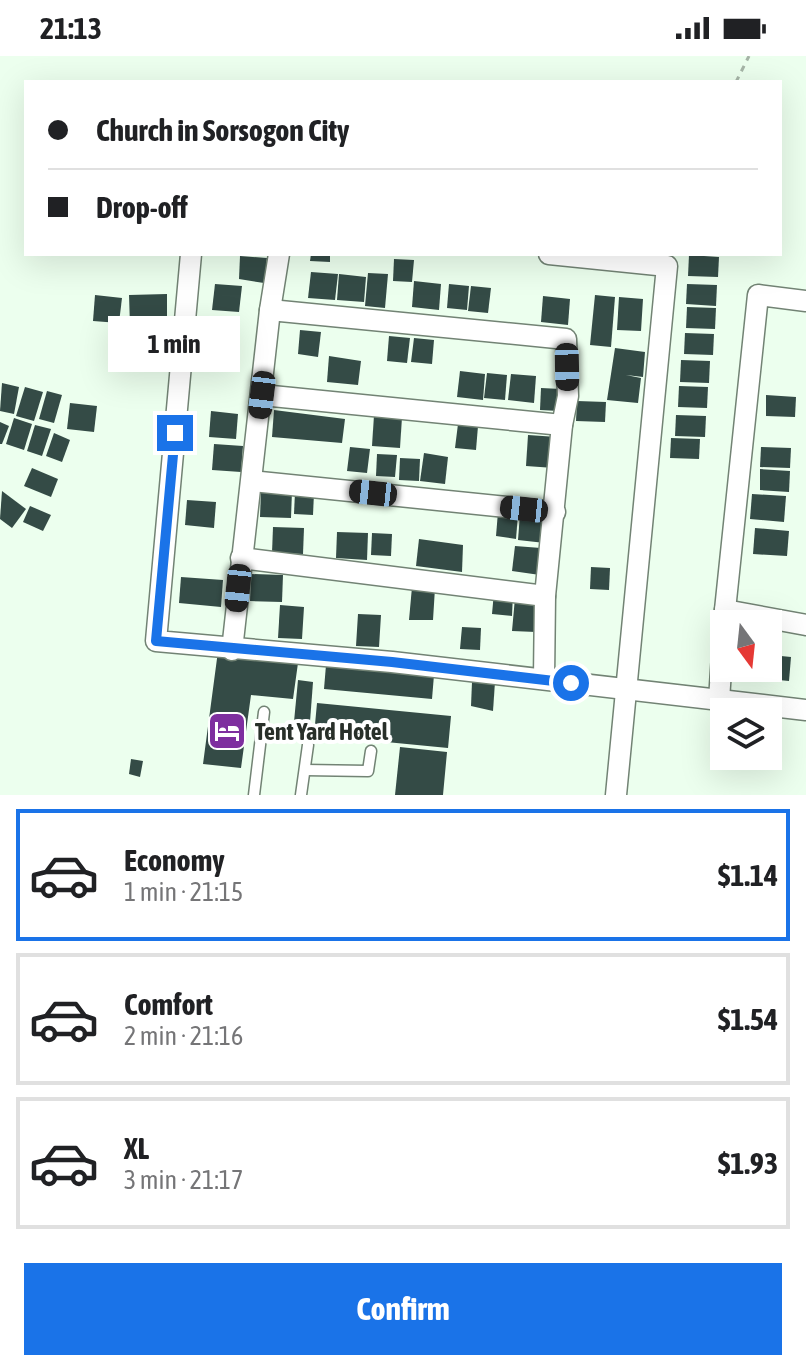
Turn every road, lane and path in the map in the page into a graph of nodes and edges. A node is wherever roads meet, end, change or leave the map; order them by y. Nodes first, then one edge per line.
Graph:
1 (749, 56) edge
2 (737, 80) edge
3 (191, 256) edge
4 (279, 256) edge
5 (569, 256) edge
6 (806, 301) edge
7 (270, 310) junction
8 (262, 395) junction
9 (562, 425) junction
10 (252, 481) junction
11 (555, 512) junction
12 (241, 558) junction
13 (545, 596) junction
14 (725, 610) edge
15 (782, 621) edge
16 (806, 625) edge
17 (232, 650) junction
18 (544, 679) junction
19 (626, 692) junction
20 (710, 699) edge
21 (782, 707) edge
22 (806, 710) edge
23 (264, 712) dead end
24 (308, 745) dead end
25 (371, 751) dead end
26 (305, 770) junction
27 (254, 795) edge
28 (301, 795) edge
29 (616, 795) edge

1 - 2 path
3 - 17 street
4 - 7 street
5 - 19 street
6 - 14 street
7 - 8 street
7 - 9 street
8 - 9 street
8 - 10 street
9 - 11 street
10 - 11 street
10 - 12 street
11 - 13 street
12 - 13 street
12 - 17 street
13 - 18 street
15 - 16 street
17 - 18 street
18 - 19 street
19 - 20 street
19 - 29 street
21 - 22 street
23 - 27 lane
24 - 26 lane
25 - 26 lane
26 - 28 lane

